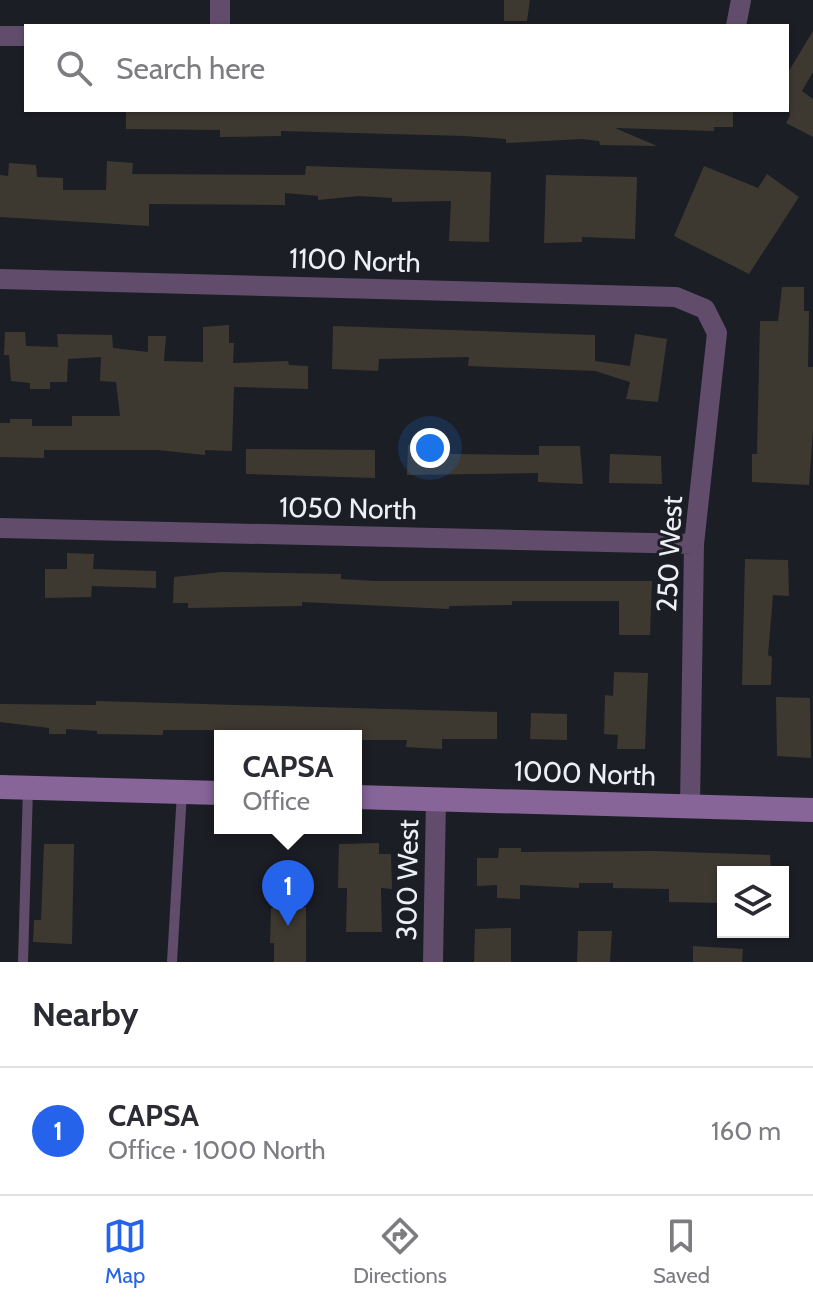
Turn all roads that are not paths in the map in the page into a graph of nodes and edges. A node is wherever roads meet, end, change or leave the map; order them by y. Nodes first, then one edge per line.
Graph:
1 (220, 0) edge
2 (741, 0) edge
3 (220, 24) edge
4 (736, 24) edge
5 (0, 36) edge
6 (24, 36) edge
7 (0, 279) edge
8 (705, 309) joint
9 (0, 528) edge
10 (694, 544) junction
11 (0, 787) edge
12 (28, 788) junction
13 (182, 792) junction
14 (214, 793) edge
15 (362, 797) edge
16 (436, 799) junction
17 (690, 806) junction
18 (813, 810) edge
19 (23, 962) edge
20 (172, 962) edge
21 (433, 962) edge

1 - 3 street
2 - 4 street
5 - 6 street
7 - 8 street, 1100 North
8 - 10 street, 250 West
9 - 10 street, 1050 North
10 - 17 street, 250 West
11 - 12 street
12 - 13 street
12 - 19 lane
13 - 14 street
13 - 20 lane
15 - 16 street, 1000 North
16 - 17 street, 1000 North
16 - 21 street, 300 West
17 - 18 street, 1000 North

